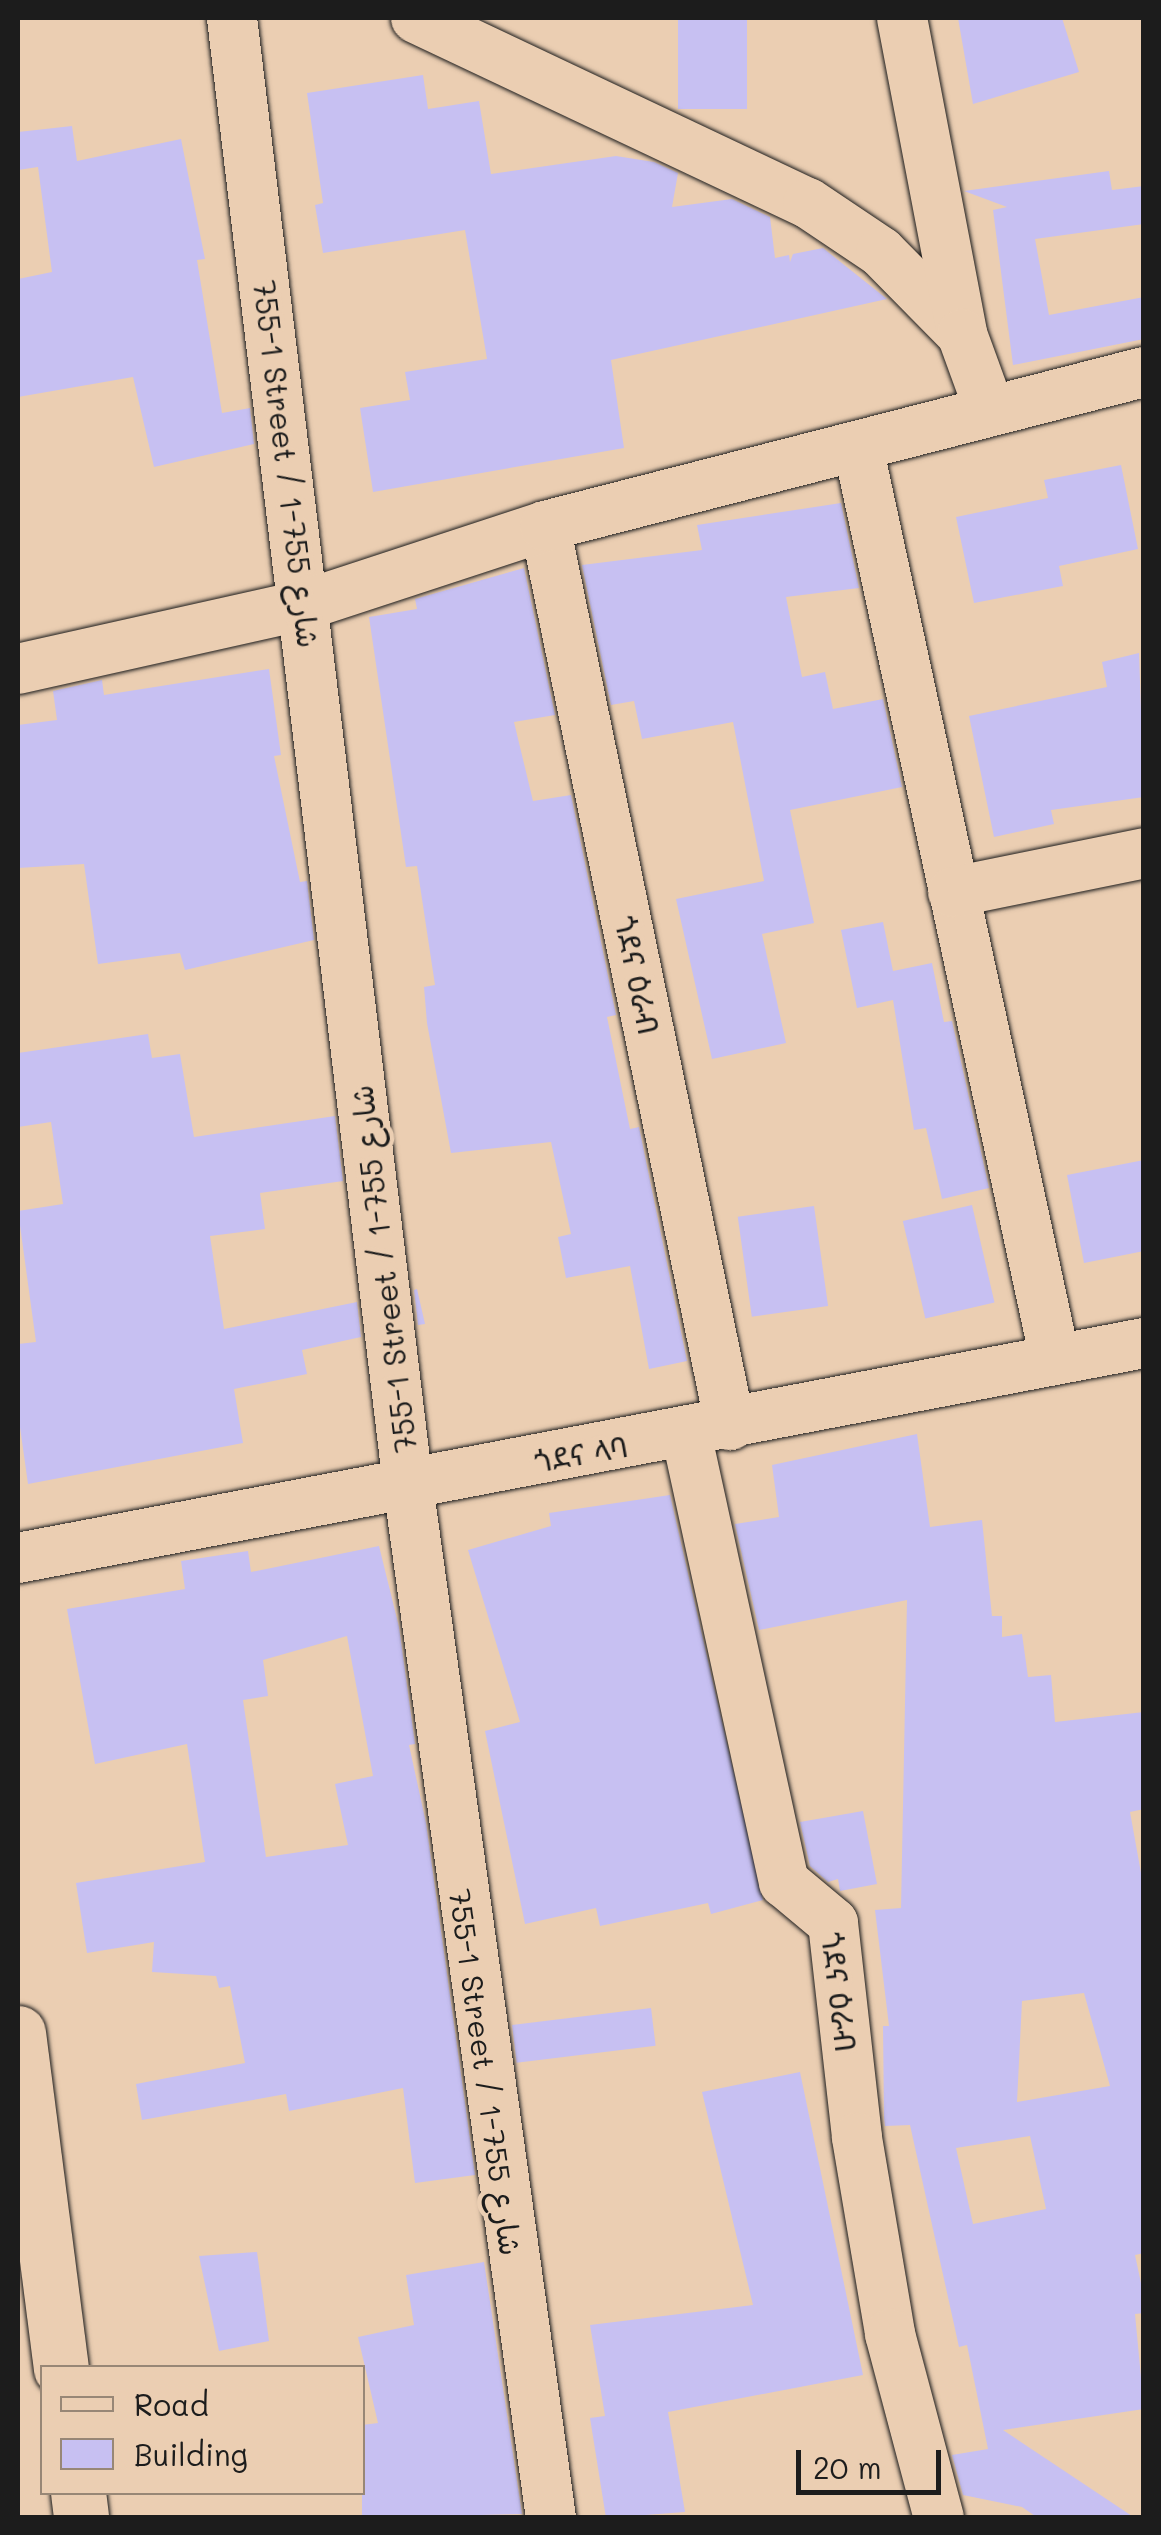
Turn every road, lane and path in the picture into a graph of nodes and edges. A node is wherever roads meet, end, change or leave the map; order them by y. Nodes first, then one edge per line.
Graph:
1 (232, 18) edge
2 (416, 18) edge
3 (902, 18) edge
4 (962, 334) junction
5 (1144, 372) edge
6 (990, 411) junction
7 (858, 447) junction
8 (545, 526) junction
9 (305, 605) junction
10 (18, 669) edge
11 (1144, 854) edge
12 (954, 892) junction
13 (1144, 1343) edge
14 (1056, 1359) junction
15 (708, 1429) junction
16 (408, 1484) junction
17 (18, 1558) edge
18 (18, 2034) edge
19 (61, 2365) edge
20 (550, 2518) edge
21 (939, 2518) edge

1 - 9 street, 755-1 Street / شارع 755-1
2 - 4 street
3 - 4 street
4 - 6 street
5 - 6 street
6 - 7 street
7 - 8 street
7 - 12 street
8 - 9 street
8 - 15 street, ጎደና ዕራብ
9 - 10 street
9 - 16 street, 755-1 Street / شارع 755-1
11 - 12 street
12 - 14 street
13 - 14 street, ጎደና ላባ
14 - 15 street, ጎደና ላባ
15 - 16 street, ጎደና ላባ
15 - 21 street, ጎደና ዕራብ
16 - 17 street, ጎደና ላባ
16 - 20 street, 755-1 Street / شارع 755-1
18 - 19 street

